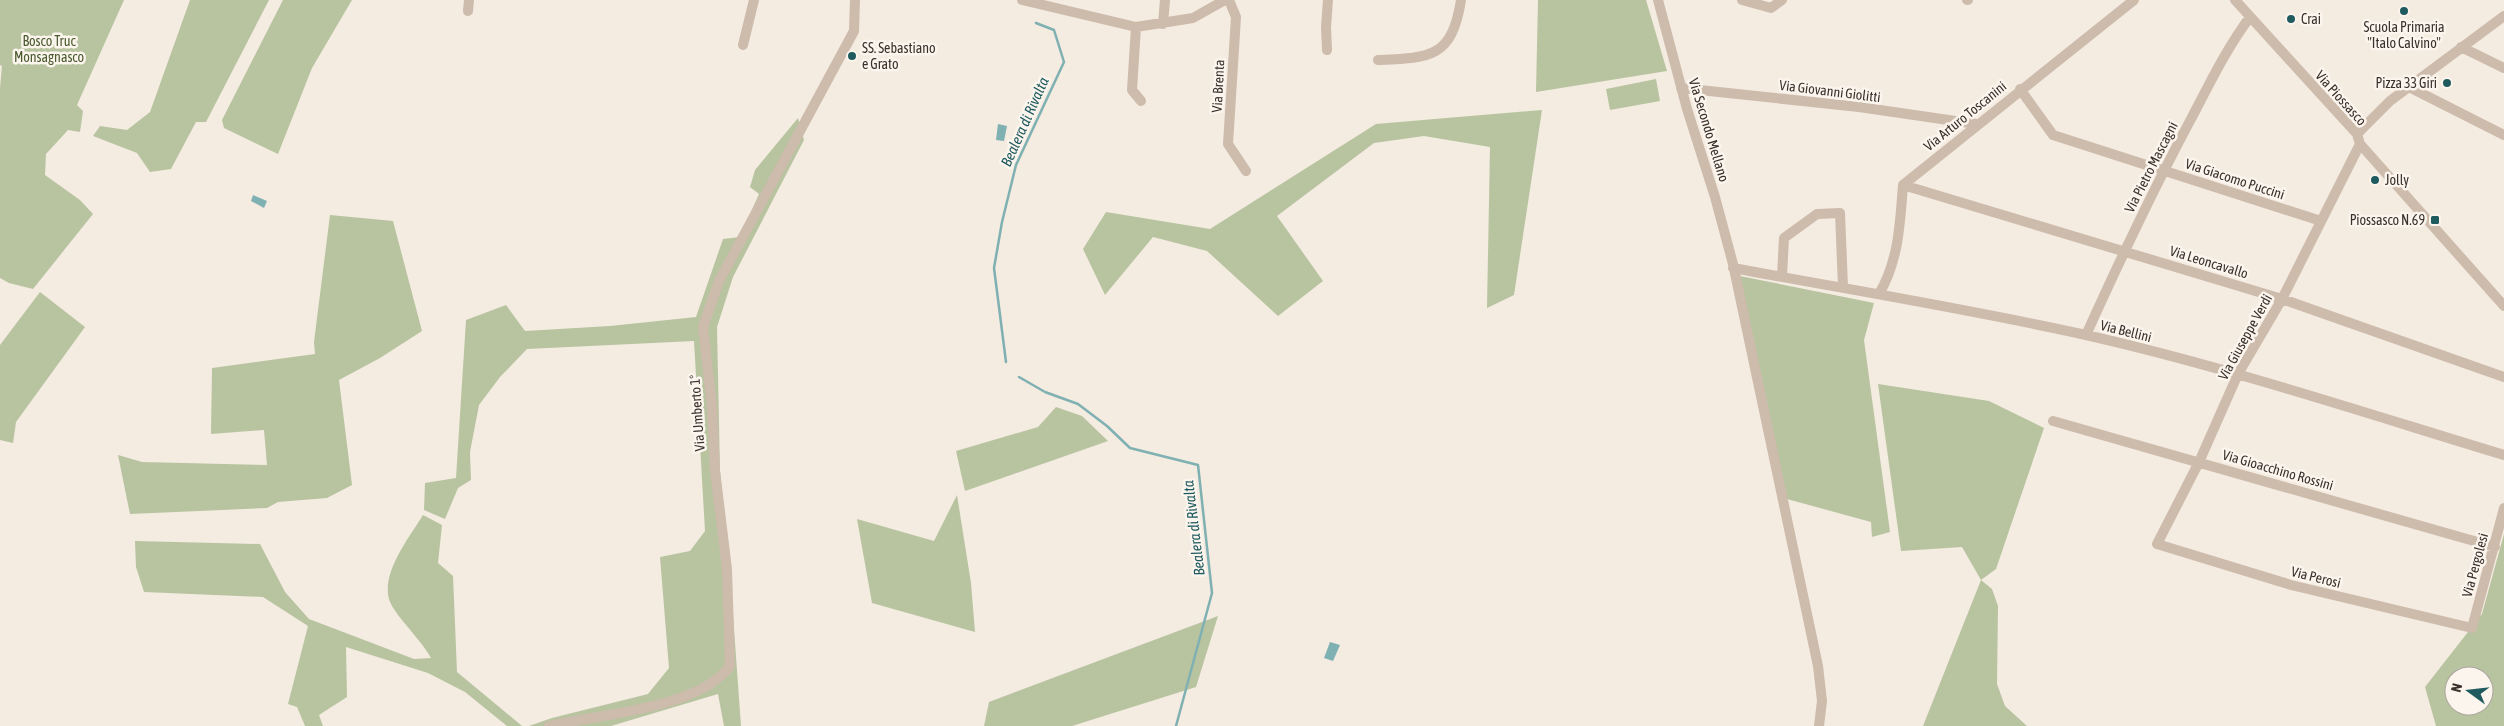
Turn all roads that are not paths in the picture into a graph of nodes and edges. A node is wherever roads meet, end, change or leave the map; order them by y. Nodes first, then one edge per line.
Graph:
1 (469, 0) edge
2 (754, 0) edge
3 (855, 0) edge
4 (1022, 0) edge
5 (1165, 0) edge
6 (1227, 0) edge
7 (1328, 0) edge
8 (1461, 0) edge
9 (1658, 0) edge
10 (1742, 0) edge
11 (1782, 0) edge
12 (2134, 0) edge
13 (2235, 0) edge
14 (468, 11) dead end
15 (2504, 16) edge
16 (2250, 17) junction
17 (1163, 24) junction
18 (1136, 28) junction
19 (743, 45) dead end
20 (2461, 48) junction
21 (1327, 50) dead end
22 (1378, 60) dead end
23 (2504, 68) edge
24 (2409, 87) junction
25 (1682, 88) junction
26 (2020, 89) junction
27 (1142, 101) dead end
28 (1976, 124) junction
29 (2504, 134) edge
30 (2359, 139) junction
31 (1246, 171) dead end
32 (2164, 171) junction
33 (1902, 185) junction
34 (2321, 221) junction
35 (2123, 251) junction
36 (1733, 268) junction
37 (1782, 276) junction
38 (1843, 288) junction
39 (1879, 294) junction
40 (2282, 299) junction
41 (2504, 306) edge
42 (2086, 335) junction
43 (2238, 374) junction
44 (2504, 377) edge
45 (2053, 421) dead end
46 (2504, 455) edge
47 (2199, 462) junction
48 (2504, 508) edge
49 (2157, 544) joint
50 (2495, 547) junction
51 (2472, 628) joint
52 (549, 726) edge
53 (1819, 726) edge

1 - 14 street
2 - 19 street
3 - 52 street, Via Umberto 1°
4 - 18 street
5 - 17 street
6 - 17 street
6 - 31 street, Via Brenta
7 - 21 street
8 - 22 street
9 - 25 street, Via Secondo Mellano
10 - 11 street
12 - 26 street, Via Arturo Toscanini
13 - 16 street, Via Piossasco
15 - 20 street, Via Giuseppe Verdi
16 - 30 street, Via Piossasco
16 - 32 street, Via Pietro Mascagni
17 - 18 street
18 - 27 street
20 - 23 street
20 - 24 street, Via Giuseppe Verdi
24 - 29 street
24 - 30 street, Via Giuseppe Verdi
25 - 28 street, Via Giovanni Giolitti
25 - 36 street, Via Secondo Mellano
26 - 28 street, Via Arturo Toscanini
26 - 32 street, Via Giacomo Puccini
28 - 33 street, Via Arturo Toscanini
30 - 34 street, Via Giuseppe Verdi
30 - 41 street, Via Piossasco
32 - 34 street, Via Giacomo Puccini
32 - 35 street, Via Pietro Mascagni
33 - 35 street, Via Leoncavallo
33 - 39 street
34 - 40 street, Via Giuseppe Verdi
35 - 40 street, Via Leoncavallo
35 - 42 street, Via Pietro Mascagni
36 - 37 street, Via Bellini
36 - 53 street, Via Secondo Mellano
37 - 38 street, Via Bellini
37 - 38 street
38 - 39 street, Via Bellini
39 - 42 street, Via Bellini
40 - 43 street, Via Giuseppe Verdi
40 - 44 street, Via Leoncavallo
42 - 43 street, Via Bellini
43 - 46 street, Via Bellini
43 - 47 street, Via Giuseppe Verdi
45 - 47 street, Via Gioacchino Rossini
47 - 49 street, Via Giuseppe Verdi
47 - 50 street, Via Gioacchino Rossini
48 - 50 street, Via Pergolesi
49 - 51 street, Via Perosi
50 - 51 street, Via Pergolesi

